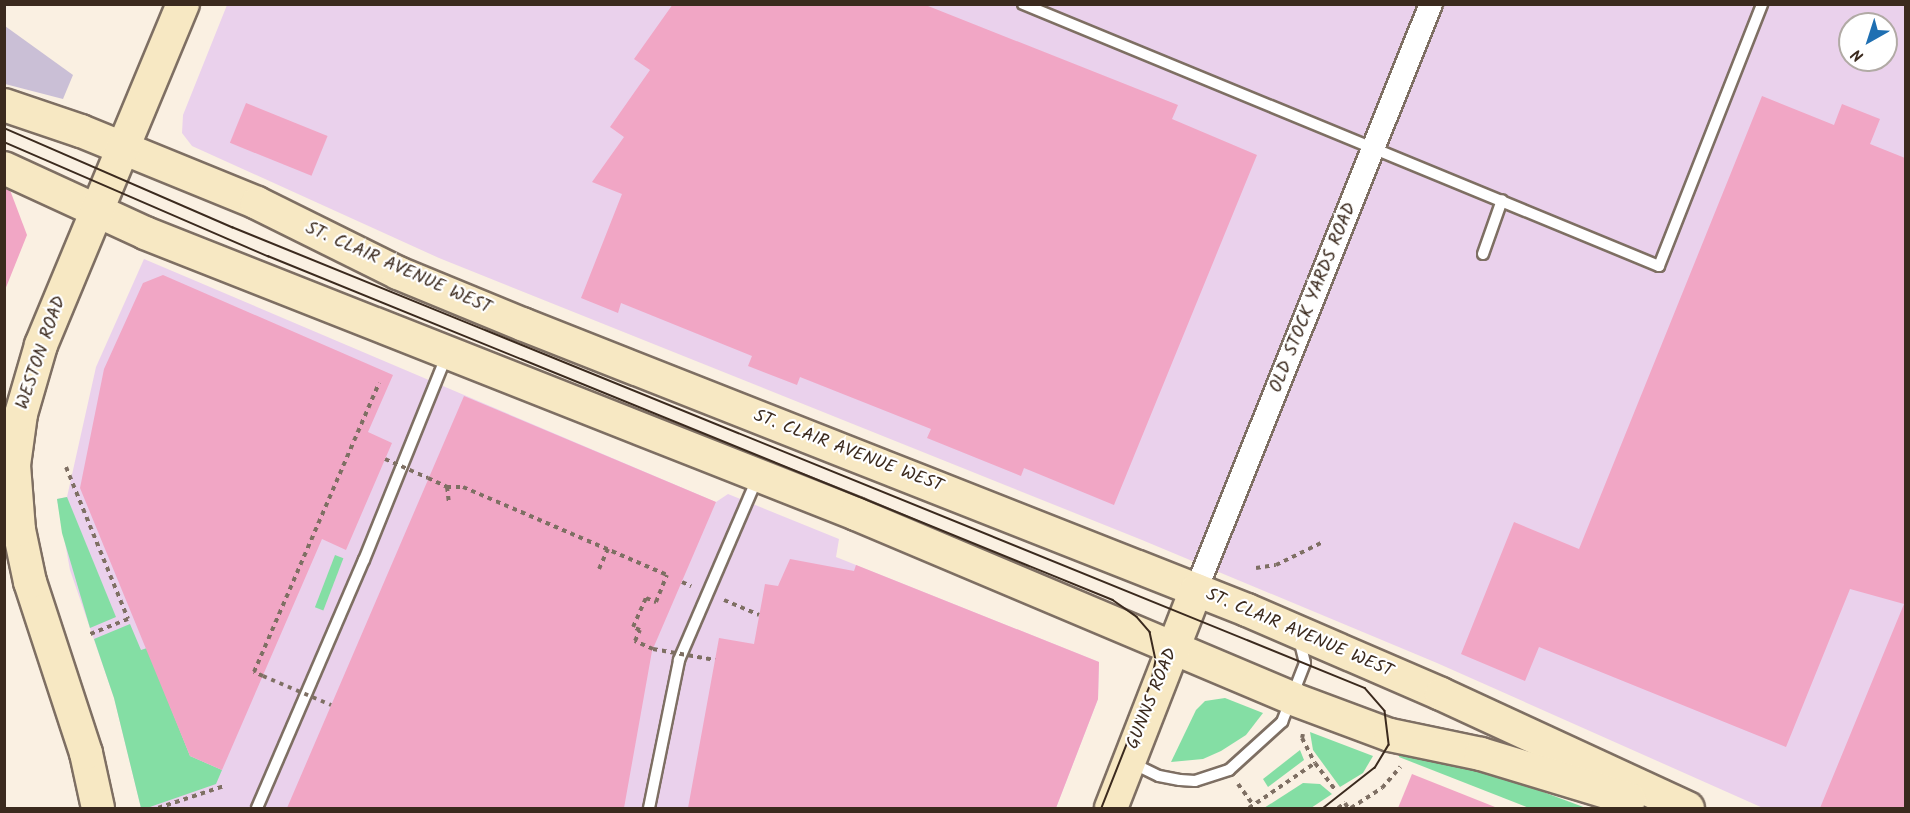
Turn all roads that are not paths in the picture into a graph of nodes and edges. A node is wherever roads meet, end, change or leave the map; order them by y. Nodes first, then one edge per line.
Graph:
1 (183, 4) edge
2 (1023, 4) edge
3 (1431, 4) edge
4 (1762, 4) edge
5 (4, 105) edge
6 (1375, 147) junction
7 (124, 149) junction
8 (4, 168) edge
9 (1502, 200) junction
10 (96, 210) junction
11 (1483, 254) dead end
12 (448, 351) junction
13 (9, 465) edge
14 (758, 476) junction
15 (1196, 590) junction
16 (1297, 632) junction
17 (1174, 648) junction
18 (1300, 711) junction
19 (1128, 761) junction
20 (98, 808) edge
21 (257, 808) edge
22 (649, 808) edge
23 (1111, 808) edge
24 (1662, 808) edge
25 (1688, 808) edge

1 - 7 main road, WESTON ROAD
2 - 6 lane
3 - 6 street, OLD STOCK YARDS ROAD
4 - 9 lane
5 - 7 main road, ST. CLAIR AVENUE WEST
6 - 9 lane
6 - 15 street, OLD STOCK YARDS ROAD
7 - 10 main road, WESTON ROAD
7 - 15 main road, ST. CLAIR AVENUE WEST
8 - 10 main road
9 - 11 lane
10 - 12 main road
10 - 13 main road, WESTON ROAD
12 - 14 main road
12 - 21 lane
13 - 20 main road, WESTON ROAD
14 - 17 main road
14 - 22 lane
15 - 16 main road, ST. CLAIR AVENUE WEST
15 - 17 main road, GUNNS ROAD
16 - 18 lane
16 - 25 main road, ST. CLAIR AVENUE WEST
17 - 18 main road
17 - 19 main road, GUNNS ROAD
18 - 19 lane
18 - 24 main road
19 - 23 main road, GUNNS ROAD

